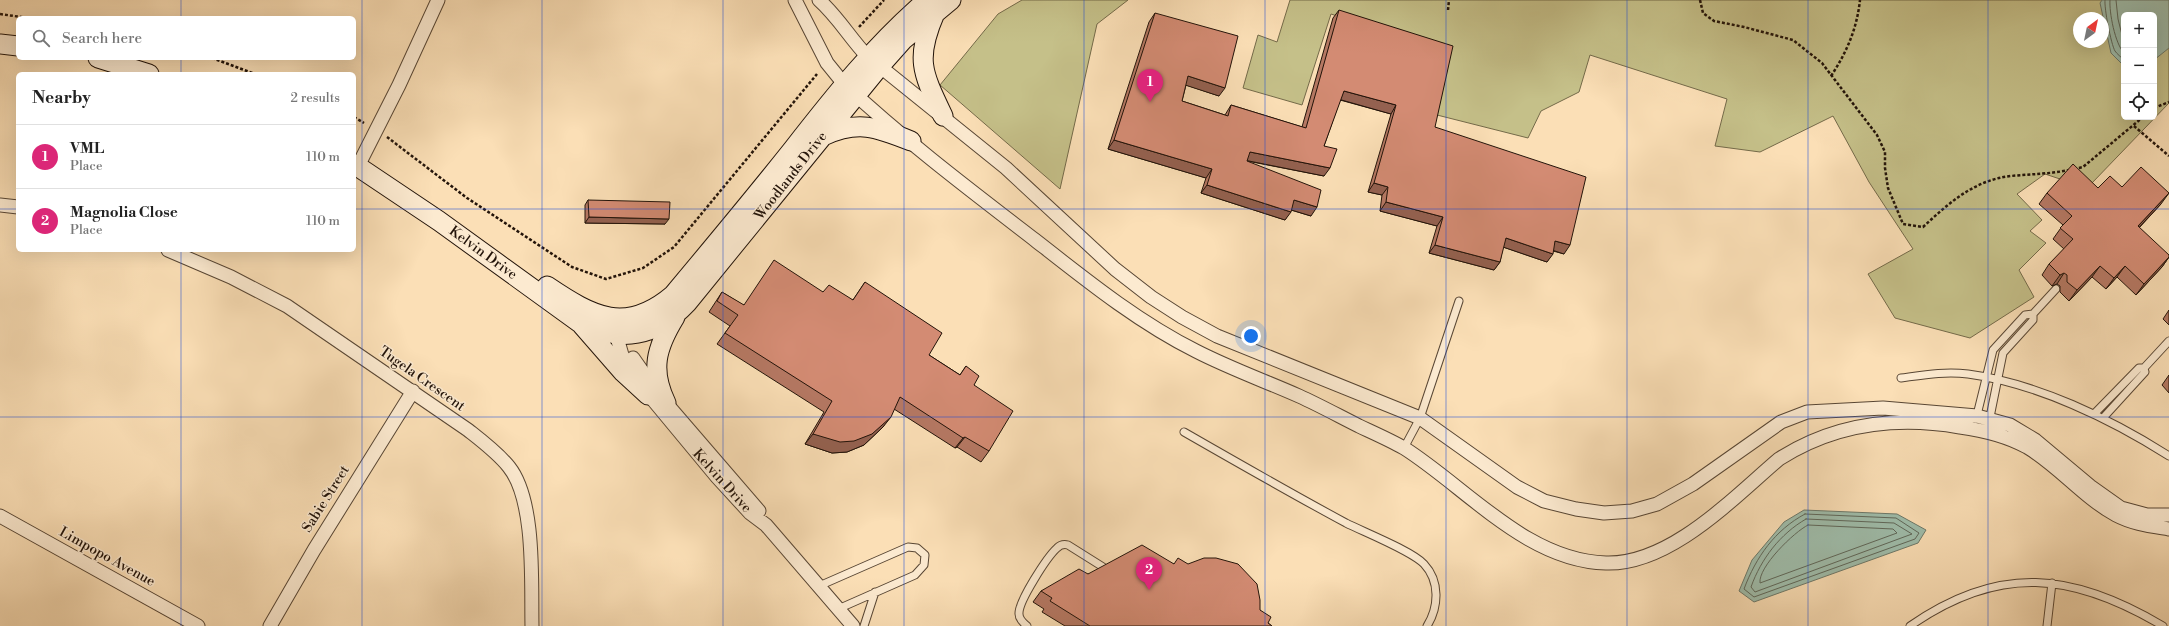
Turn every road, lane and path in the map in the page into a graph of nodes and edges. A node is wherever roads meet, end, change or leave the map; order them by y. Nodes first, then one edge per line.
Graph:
1 (438, 0) edge
2 (795, 0) edge
3 (819, 0) edge
4 (884, 0) edge
5 (1449, 0) edge
6 (1700, 0) edge
7 (1860, 0) edge
8 (938, 3) edge
9 (1448, 10) dead end
10 (0, 14) edge
11 (16, 16) edge
12 (850, 37) junction
13 (0, 44) edge
14 (16, 46) edge
15 (104, 60) edge
16 (217, 60) edge
17 (873, 62) junction
18 (827, 63) junction
19 (143, 72) edge
20 (250, 72) edge
21 (1830, 76) junction
22 (850, 90) junction
23 (2169, 102) edge
24 (2157, 107) edge
25 (943, 116) junction
26 (356, 118) edge
27 (2140, 120) edge
28 (2134, 126) junction
29 (376, 129) junction
30 (822, 136) junction
31 (910, 141) junction
32 (2169, 156) edge
33 (357, 160) edge
34 (0, 205) edge
35 (16, 207) edge
36 (173, 252) edge
37 (2056, 289) dead end
38 (1459, 300) dead end
39 (2033, 314) junction
40 (675, 316) junction
41 (580, 323) junction
42 (618, 327) junction
43 (2012, 329) junction
44 (2019, 336) junction
45 (2169, 341) edge
46 (2144, 368) junction
47 (1986, 377) junction
48 (1901, 378) dead end
49 (1998, 380) junction
50 (412, 391) junction
51 (648, 395) junction
52 (666, 404) junction
53 (2094, 414) junction
54 (1420, 418) junction
55 (2103, 418) junction
56 (1981, 424) junction
57 (1184, 432) dead end
58 (1404, 448) junction
59 (2169, 456) edge
60 (2169, 515) edge
61 (0, 516) edge
62 (766, 525) junction
63 (2169, 529) edge
64 (1103, 568) edge
65 (2052, 583) junction
66 (819, 586) junction
67 (875, 592) junction
68 (838, 609) junction
69 (2159, 625) edge
70 (198, 626) edge
71 (270, 626) edge
72 (532, 626) edge
73 (853, 626) edge
74 (864, 626) edge
75 (1028, 626) edge
76 (1427, 626) edge
77 (1910, 626) edge
78 (2047, 626) edge

1 - 29 street
2 - 18 street
3 - 12 street
4 - 12 path
5 - 9 path
6 - 21 path
7 - 21 path
8 - 17 main road, Woodlands Drive
8 - 25 main road
10 - 11 path
12 - 17 street
13 - 14 main road
15 - 19 main road
16 - 20 path
17 - 22 main road, Woodlands Drive
17 - 25 street
18 - 22 street
18 - 29 path
21 - 28 path
22 - 30 main road, Woodlands Drive
22 - 31 street
22 - 42 main road, Woodlands Drive
23 - 24 path
25 - 54 street
26 - 29 path
27 - 28 path
28 - 32 path
29 - 33 street
30 - 31 main road
30 - 40 main road, Woodlands Drive
31 - 58 street
33 - 41 main road, Kelvin Drive
33 - 42 main road, Kelvin Drive
34 - 35 street
36 - 50 street, Tugela Crescent
37 - 39 lane
38 - 54 lane
39 - 43 lane
39 - 44 lane
40 - 42 main road, Woodlands Drive
40 - 52 main road
41 - 42 main road, Kelvin Drive
41 - 51 main road
42 - 51 street, Kelvin Drive
42 - 52 street, Kelvin Drive
43 - 44 lane
43 - 47 lane
44 - 49 lane
45 - 46 lane
46 - 53 lane
46 - 55 lane
47 - 48 lane
47 - 49 lane
47 - 56 lane
49 - 53 lane
49 - 56 lane
50 - 71 street, Sabie Street
50 - 72 street, Tugela Crescent
51 - 62 street, Kelvin Drive
52 - 62 street, Kelvin Drive
53 - 55 lane
54 - 56 street
54 - 58 lane
55 - 59 lane
56 - 58 street
56 - 60 street
56 - 63 street
57 - 76 lane
61 - 70 street, Limpopo Avenue
62 - 66 street, Kelvin Drive
64 - 75 lane
65 - 69 lane
65 - 77 lane
65 - 78 lane
66 - 67 lane
66 - 68 street, Kelvin Drive
67 - 68 lane
67 - 74 lane
68 - 73 street, Kelvin Drive

